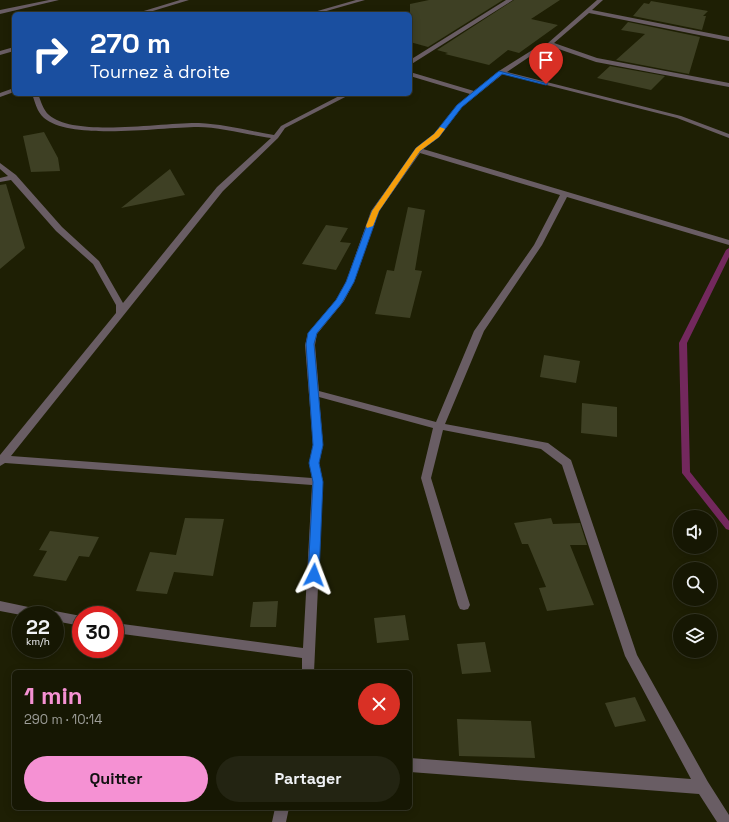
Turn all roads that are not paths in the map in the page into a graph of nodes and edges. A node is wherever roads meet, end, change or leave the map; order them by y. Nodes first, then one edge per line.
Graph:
1 (56, 0) edge
2 (186, 0) edge
3 (358, 0) edge
4 (510, 0) edge
5 (600, 0) edge
6 (588, 11) junction
7 (0, 12) edge
8 (144, 12) edge
9 (317, 12) edge
10 (729, 39) edge
11 (550, 44) junction
12 (12, 50) edge
13 (0, 53) edge
14 (412, 62) edge
15 (501, 72) junction
16 (412, 75) edge
17 (729, 85) edge
18 (12, 91) edge
19 (476, 94) junction
20 (0, 95) edge
21 (36, 96) edge
22 (344, 96) edge
23 (729, 136) edge
24 (276, 137) junction
25 (418, 150) junction
26 (0, 165) edge
27 (14, 177) junction
28 (0, 180) edge
29 (564, 195) junction
30 (729, 244) edge
31 (120, 315) junction
32 (315, 393) junction
33 (439, 426) junction
34 (1, 460) edge
35 (318, 482) junction
36 (464, 605) dead end
37 (0, 606) edge
38 (12, 608) edge
39 (124, 629) edge
40 (310, 654) junction
41 (308, 670) edge
42 (412, 765) edge
43 (703, 787) junction
44 (282, 810) edge
45 (279, 822) edge
46 (725, 822) edge

1 - 7 street
2 - 8 street
3 - 9 street
4 - 14 street
5 - 6 street
6 - 10 street
6 - 11 street
11 - 15 street
11 - 17 street
12 - 13 street
15 - 19 street
15 - 23 street
16 - 19 street
18 - 20 street
19 - 25 street
21 - 24 street
22 - 24 street
24 - 31 street
25 - 29 street
25 - 32 street
26 - 27 street
27 - 28 street
27 - 31 street
29 - 30 street
29 - 33 street
31 - 34 street
32 - 33 street
32 - 35 street
33 - 36 street
33 - 43 street
34 - 35 street
35 - 40 street
37 - 38 street
39 - 40 street
40 - 41 street
42 - 43 street
43 - 46 street
44 - 45 street

